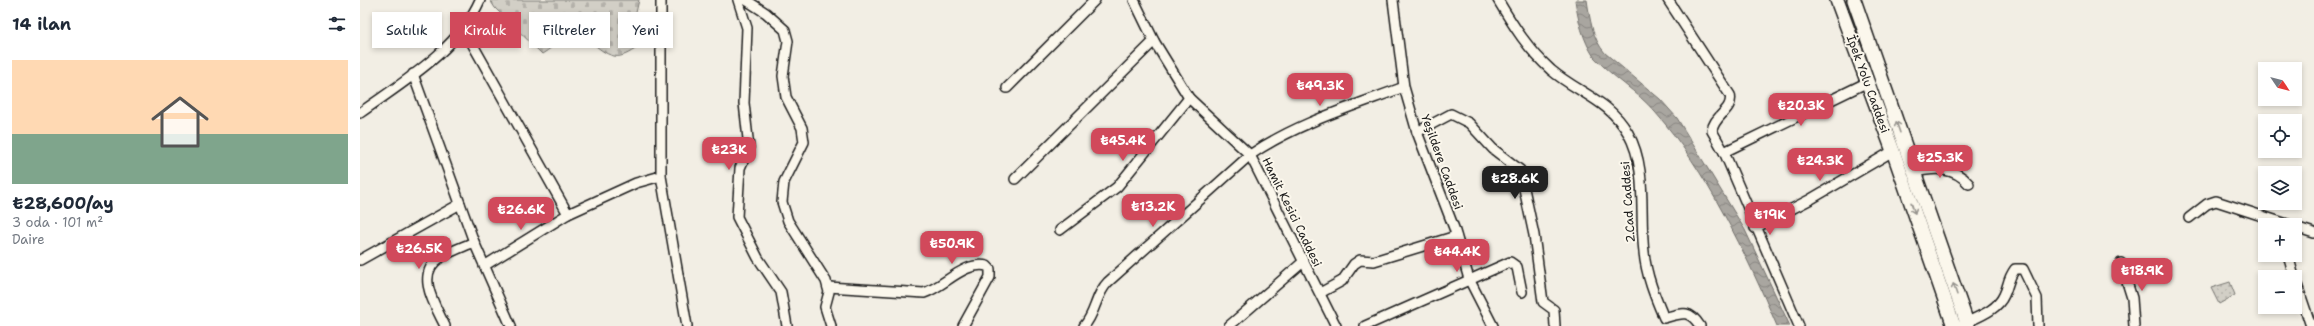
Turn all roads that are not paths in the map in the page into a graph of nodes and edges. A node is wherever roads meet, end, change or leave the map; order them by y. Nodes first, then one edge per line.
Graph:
1 (480, 0) edge
2 (661, 0) edge
3 (738, 0) edge
4 (746, 0) edge
5 (1095, 0) edge
6 (1134, 0) edge
7 (1393, 0) edge
8 (1498, 0) edge
9 (1668, 0) edge
10 (1837, 0) edge
11 (1854, 0) edge
12 (475, 12) edge
13 (450, 41) edge
14 (1154, 41) junction
15 (475, 48) edge
16 (412, 74) junction
17 (1868, 82) junction
18 (1404, 87) junction
19 (1007, 88) dead end
20 (1189, 98) junction
21 (360, 113) edge
22 (1417, 132) junction
23 (1893, 151) junction
24 (1724, 152) junction
25 (1250, 155) junction
26 (1914, 172) junction
27 (661, 176) junction
28 (1015, 179) dead end
29 (1969, 184) dead end
30 (460, 204) junction
31 (568, 214) junction
32 (2189, 218) dead end
33 (2268, 218) edge
34 (1756, 228) junction
35 (2302, 229) edge
36 (1060, 230) dead end
37 (2314, 233) edge
38 (1456, 236) junction
39 (474, 242) junction
40 (360, 260) edge
41 (1303, 262) junction
42 (2121, 263) dead end
43 (484, 266) junction
44 (1470, 279) junction
45 (828, 287) junction
46 (1522, 292) dead end
47 (1320, 293) junction
48 (2302, 299) edge
49 (1961, 325) edge
50 (445, 326) edge
51 (511, 326) edge
52 (687, 326) edge
53 (787, 326) edge
54 (830, 326) edge
55 (963, 326) edge
56 (1084, 326) edge
57 (1229, 326) edge
58 (1336, 326) edge
59 (1365, 326) edge
60 (1493, 326) edge
61 (1555, 326) edge
62 (1700, 326) edge
63 (1799, 326) edge
64 (2038, 326) edge
65 (2134, 326) edge
66 (2311, 326) edge

1 - 12 street
2 - 27 street
3 - 53 street
4 - 45 street
5 - 19 street
6 - 14 street, Hamit Kesici Caddesi
7 - 18 street, Yeşildere Caddesi
8 - 62 street, 2.Cad Caddesi
9 - 24 street
10 - 17 highway, İpek Yolu Caddesi
26 -> 11 highway, İpek Yolu Caddesi
13 - 16 street
14 - 20 street, Hamit Kesici Caddesi
14 - 28 street
15 - 31 street
16 - 21 street
16 - 30 street
17 - 23 highway, İpek Yolu Caddesi
17 - 24 street
18 - 22 street, Yeşildere Caddesi
18 - 25 street
20 - 25 street, Hamit Kesici Caddesi
20 - 36 street
22 - 38 street, Yeşildere Caddesi
22 - 61 street
23 - 34 street
23 -> 49 highway, İpek Yolu Caddesi
24 - 34 street
25 - 41 street, Hamit Kesici Caddesi
25 - 56 street
26 - 29 street
49 -> 26 highway, İpek Yolu Caddesi
27 - 31 street
27 - 52 street
30 - 39 street
30 - 40 street
31 - 43 street
32 - 33 street
34 - 63 street
35 - 37 street
38 - 44 street, Yeşildere Caddesi
38 - 47 street
39 - 43 street
39 - 50 street
41 - 47 street, Hamit Kesici Caddesi
41 - 57 street
42 - 65 street
43 - 51 street
44 - 46 street
44 - 59 street
44 - 60 street, Yeşildere Caddesi
45 - 54 street
45 - 55 street
47 - 58 street, Hamit Kesici Caddesi
48 - 66 street
49 - 64 street

